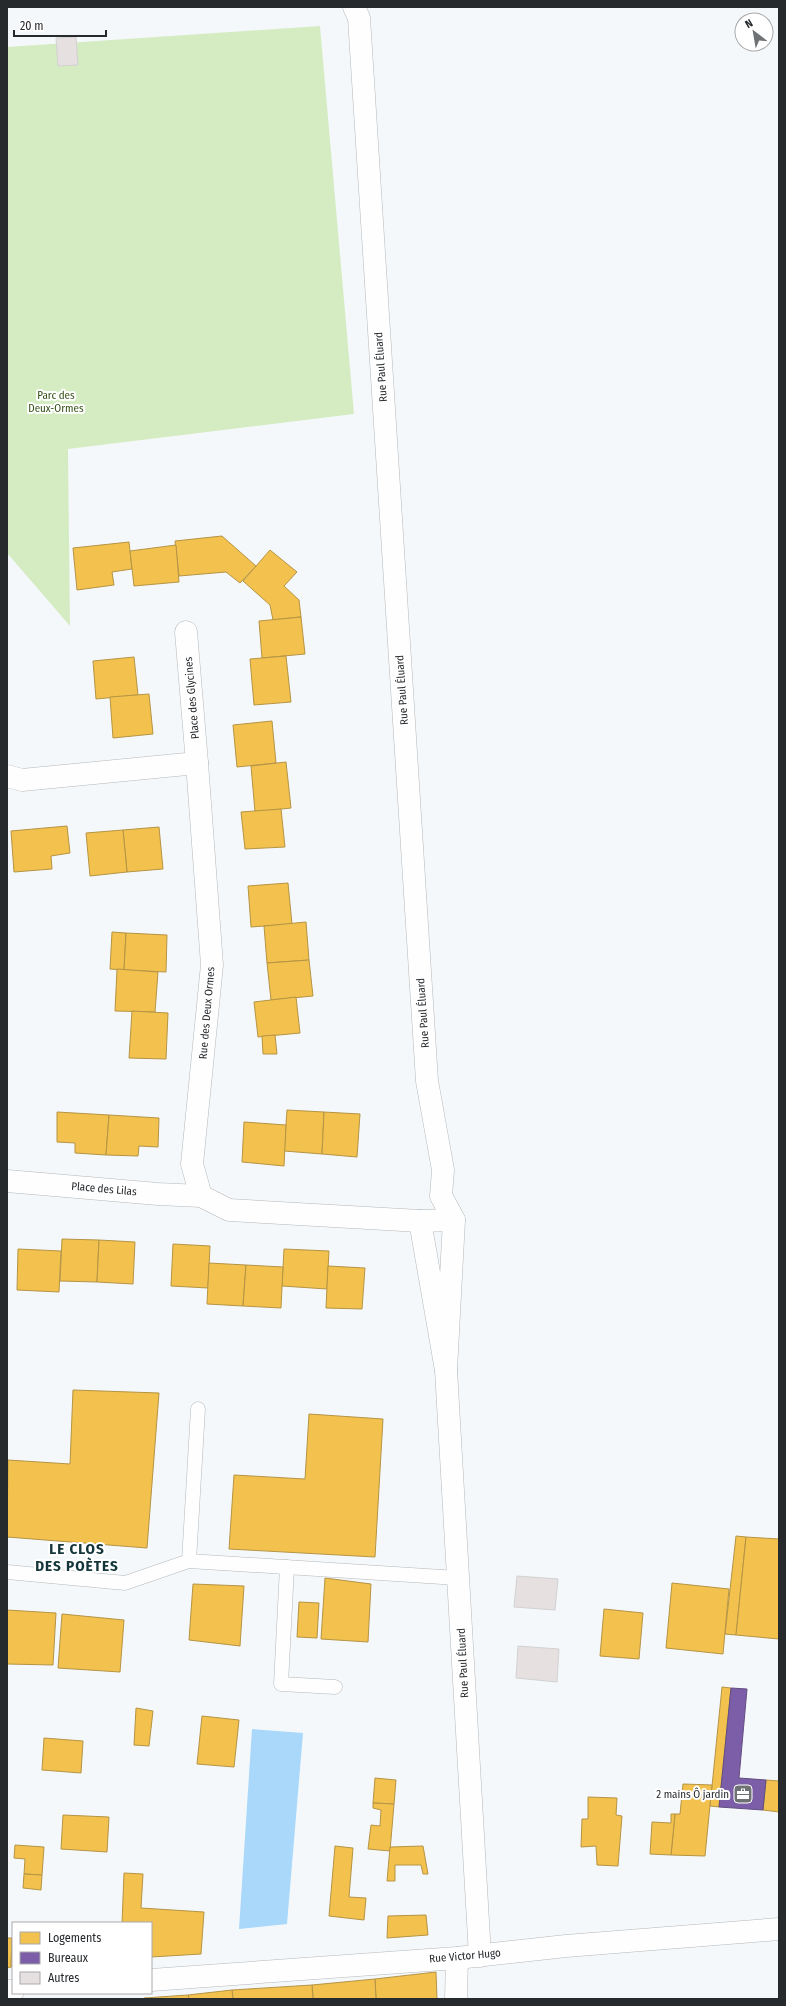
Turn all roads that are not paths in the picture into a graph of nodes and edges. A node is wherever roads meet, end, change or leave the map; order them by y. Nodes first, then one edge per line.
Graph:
1 (354, 7) edge
2 (186, 632) dead end
3 (198, 764) junction
4 (7, 776) edge
5 (7, 1181) edge
6 (201, 1196) junction
7 (454, 1220) junction
8 (420, 1221) junction
9 (446, 1370) junction
10 (198, 1409) dead end
11 (189, 1561) junction
12 (287, 1567) junction
13 (7, 1572) edge
14 (458, 1578) junction
15 (335, 1687) dead end
16 (779, 1929) edge
17 (480, 1956) junction
18 (457, 1958) junction
19 (152, 1980) edge
20 (456, 1999) edge

1 - 7 street, Rue Paul Éluard
2 - 3 street, Place des Glycines
3 - 4 street
3 - 6 street, Rue des Deux Ormes
5 - 6 street, Place des Lilas
6 - 8 street
7 - 8 street
7 - 9 street, Rue Paul Éluard
8 - 9 street, Rue Paul Éluard
9 - 14 street, Rue Paul Éluard
10 - 11 lane
11 - 12 lane
11 - 13 lane
12 - 14 lane
12 - 15 lane
14 - 17 street, Rue Paul Éluard
16 - 17 street, Rue Victor Hugo
17 - 18 street, Rue Victor Hugo
18 - 19 street, Rue Victor Hugo
18 - 20 street

